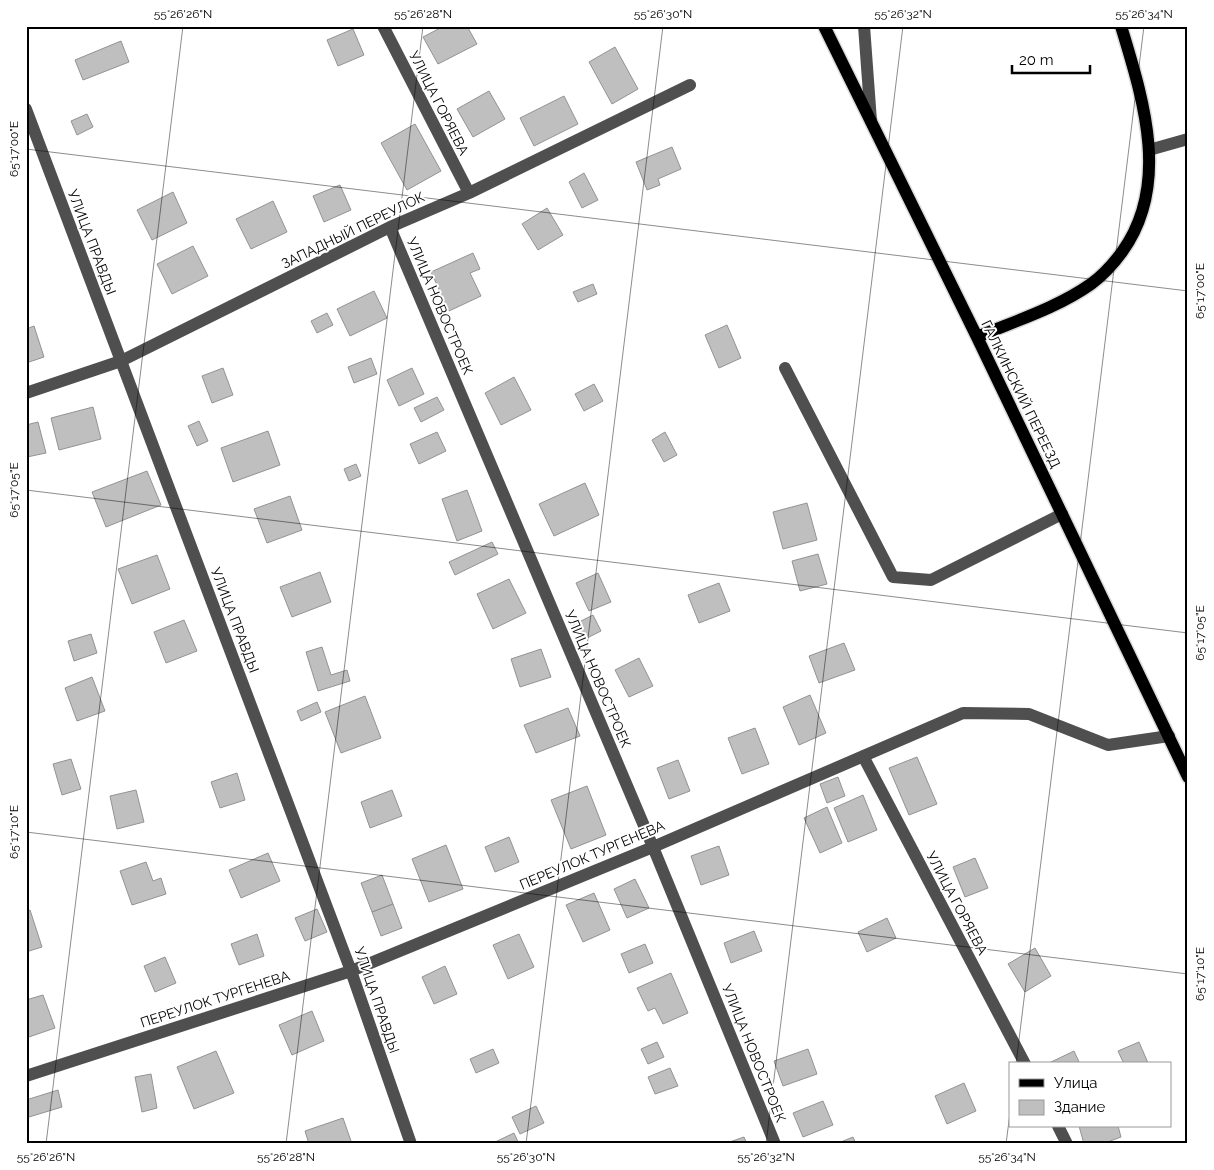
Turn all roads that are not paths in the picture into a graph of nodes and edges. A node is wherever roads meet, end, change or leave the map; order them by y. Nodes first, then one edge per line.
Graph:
1 (383, 26) edge
2 (824, 26) edge
3 (864, 26) edge
4 (1121, 26) edge
5 (690, 85) dead end
6 (26, 109) edge
7 (871, 121) junction
8 (1188, 139) edge
9 (1149, 150) junction
10 (469, 192) junction
11 (390, 227) junction
12 (977, 337) junction
13 (121, 361) junction
14 (785, 368) dead end
15 (26, 393) edge
16 (1062, 514) junction
17 (1168, 736) junction
18 (863, 756) junction
19 (1188, 776) edge
20 (653, 847) junction
21 (352, 971) junction
22 (1024, 1062) edge
23 (26, 1076) edge
24 (1059, 1128) edge
25 (411, 1144) edge
26 (775, 1144) edge
27 (1068, 1144) edge

1 - 10 street, УЛИЦА ГОРЯЕВА
2 - 7 main road, ГАЛКИНСКИЙ ПЕРЕЕЗД
3 - 7 street
4 - 9 main road
5 - 10 street, ЗАПАДНЫЙ ПЕРЕУЛОК
6 - 13 street, УЛИЦА ПРАВДЫ
7 - 12 main road, ГАЛКИНСКИЙ ПЕРЕЕЗД
8 - 9 street
9 - 12 main road
10 - 11 street, ЗАПАДНЫЙ ПЕРЕУЛОК
11 - 13 street, ЗАПАДНЫЙ ПЕРЕУЛОК
11 - 20 street, УЛИЦА НОВОСТРОЕК
12 - 16 main road, ГАЛКИНСКИЙ ПЕРЕЕЗД
13 - 15 street, ЗАПАДНЫЙ ПЕРЕУЛОК
13 - 21 street, УЛИЦА ПРАВДЫ
14 - 16 street
16 - 17 main road, ГАЛКИНСКИЙ ПЕРЕЕЗД
17 - 18 street, ПЕРЕУЛОК ТУРГЕНЕВА
17 - 19 main road, ГАЛКИНСКИЙ ПЕРЕЕЗД
18 - 20 street, ПЕРЕУЛОК ТУРГЕНЕВА
18 - 22 street, УЛИЦА ГОРЯЕВА
20 - 21 street, ПЕРЕУЛОК ТУРГЕНЕВА
20 - 26 street, УЛИЦА НОВОСТРОЕК
21 - 23 street, ПЕРЕУЛОК ТУРГЕНЕВА
21 - 25 street, УЛИЦА ПРАВДЫ
24 - 27 street

